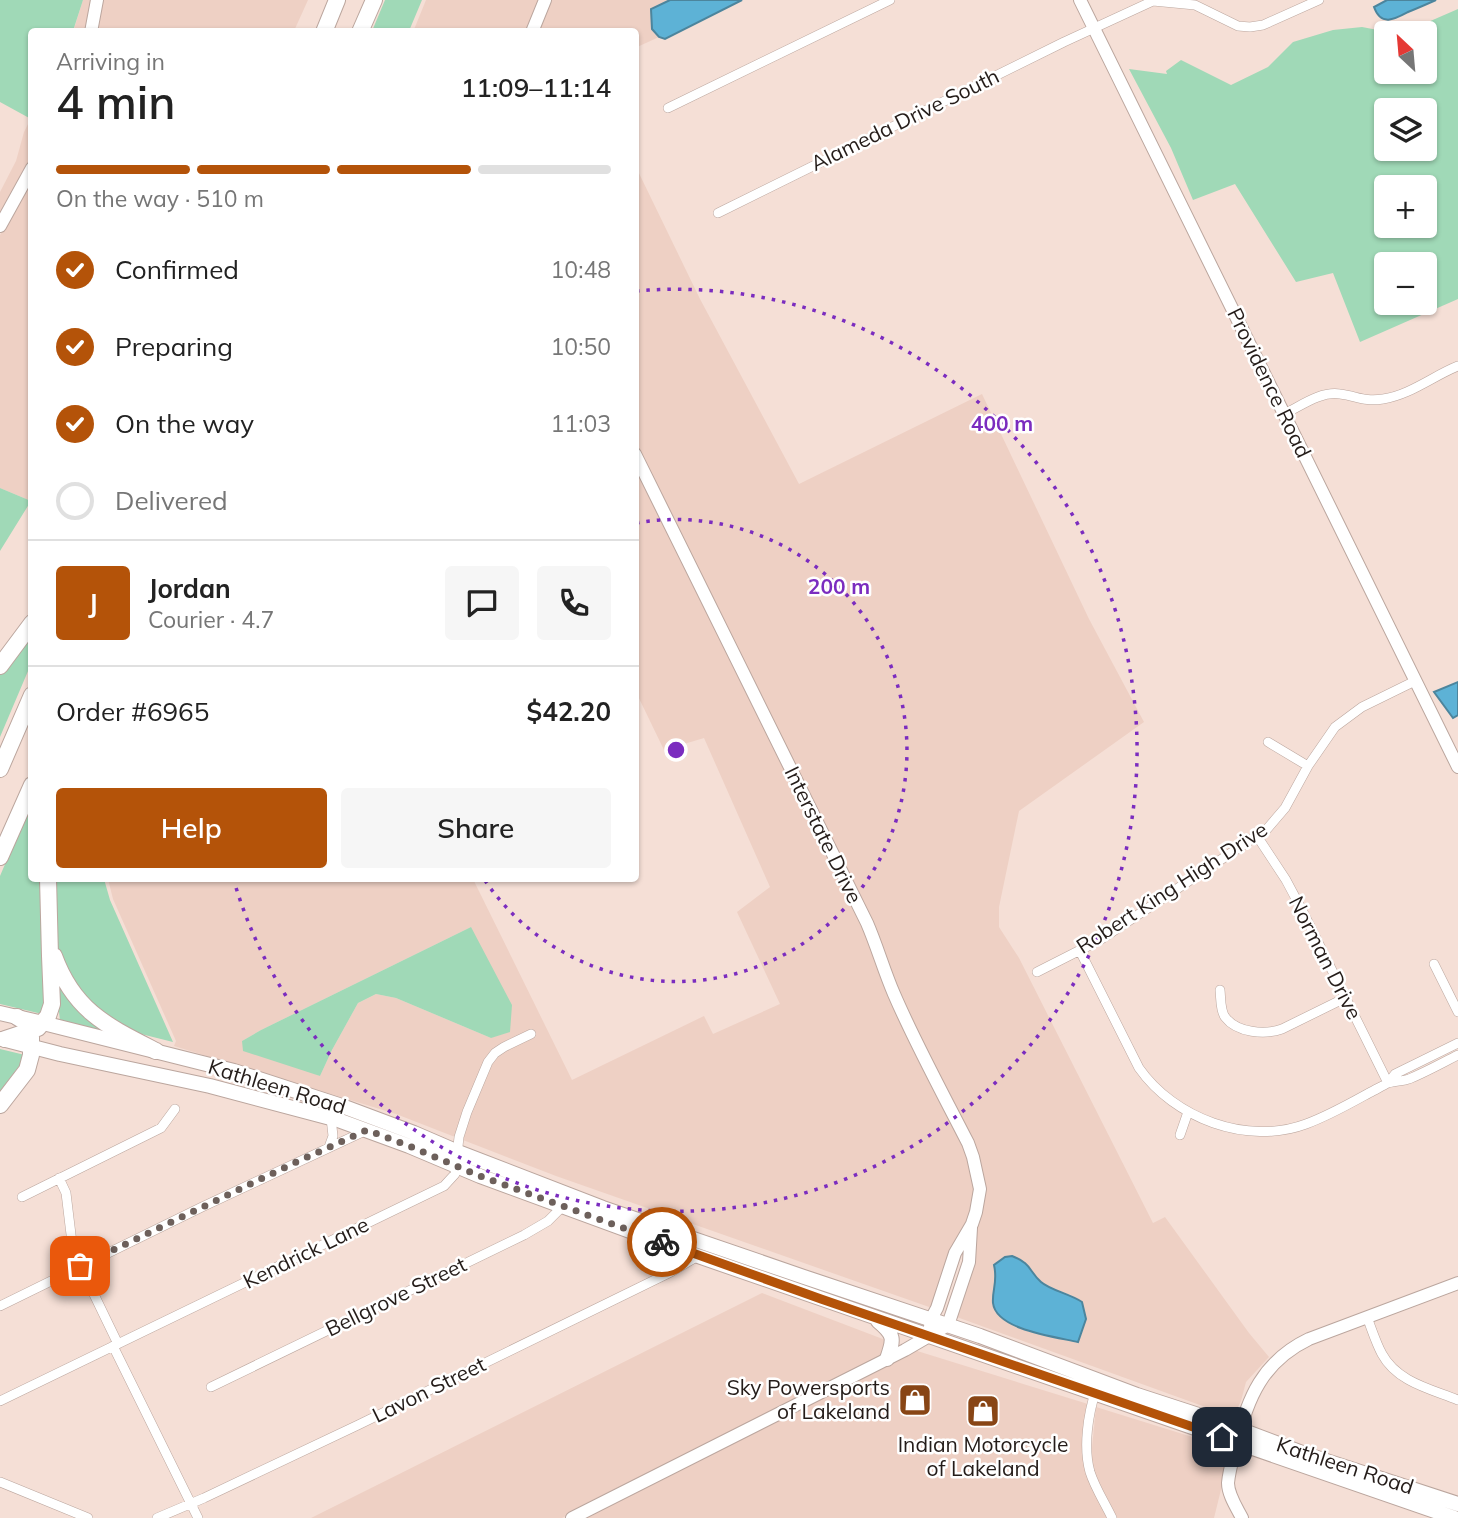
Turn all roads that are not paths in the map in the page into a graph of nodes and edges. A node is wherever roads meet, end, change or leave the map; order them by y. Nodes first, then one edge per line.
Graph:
1 (97, 0) edge
2 (337, 0) edge
3 (374, 0) edge
4 (545, 0) edge
5 (890, 0) edge
6 (1080, 0) edge
7 (1319, 0) edge
8 (93, 28) edge
9 (326, 28) edge
10 (362, 28) edge
11 (533, 28) edge
12 (1094, 30) junction
13 (668, 108) dead end
14 (28, 175) edge
15 (718, 213) dead end
16 (0, 226) edge
17 (1458, 366) edge
18 (1284, 414) junction
19 (639, 462) edge
20 (28, 628) edge
21 (0, 666) edge
22 (1415, 681) junction
23 (28, 704) edge
24 (1269, 742) dead end
25 (1308, 766) junction
26 (1458, 767) edge
27 (0, 769) edge
28 (28, 794) edge
29 (1257, 836) junction
30 (0, 857) edge
31 (48, 882) edge
32 (49, 940) junction
33 (1080, 951) junction
34 (1434, 964) dead end
35 (1037, 972) dead end
36 (1220, 990) dead end
37 (1345, 998) junction
38 (1458, 1012) edge
39 (0, 1013) edge
40 (17, 1017) joint
41 (35, 1034) junction
42 (531, 1034) dead end
43 (3, 1039) edge
44 (1458, 1043) edge
45 (156, 1051) junction
46 (1458, 1055) edge
47 (1388, 1083) junction
48 (0, 1105) edge
49 (176, 1109) dead end
50 (1188, 1112) junction
51 (331, 1118) junction
52 (367, 1130) junction
53 (1180, 1135) dead end
54 (329, 1147) junction
55 (457, 1159) junction
56 (59, 1178) junction
57 (22, 1196) dead end
58 (567, 1201) junction
59 (972, 1224) junction
60 (698, 1256) junction
61 (80, 1266) junction
62 (1458, 1283) edge
63 (0, 1306) edge
64 (872, 1315) junction
65 (1367, 1317) junction
66 (931, 1319) junction
67 (948, 1325) junction
68 (929, 1335) junction
69 (116, 1345) junction
70 (887, 1359) junction
71 (211, 1387) dead end
72 (1098, 1387) junction
73 (1458, 1400) edge
74 (0, 1401) edge
75 (1239, 1436) junction
76 (0, 1482) edge
77 (191, 1503) junction
78 (1458, 1504) edge
79 (88, 1518) edge
80 (157, 1518) edge
81 (198, 1518) edge
82 (572, 1518) edge
83 (1112, 1518) edge
84 (1242, 1518) edge
85 (1455, 1518) edge

1 - 8 street
2 - 9 highway
3 - 10 highway
4 - 11 street
5 - 13 street
6 - 12 street, Providence Road
7 - 12 street, Alameda Drive South
12 - 15 street, Alameda Drive South
12 - 18 street, Providence Road
14 - 16 street
17 - 18 street
18 - 22 street, Providence Road
19 - 59 street, Interstate Drive
20 - 21 highway
22 - 25 street, Robert King High Drive
22 - 26 street, Providence Road
23 - 27 highway
24 - 25 street
25 - 29 street, Robert King High Drive
28 - 30 highway
29 - 33 street, Robert King High Drive
29 - 37 street, Norman Drive
31 - 32 highway
32 - 41 highway
32 - 45 highway
33 - 35 street, Robert King High Drive
33 - 50 street
34 - 38 street
36 - 37 street
37 - 47 street, Norman Drive
39 - 40 main road
40 - 41 highway
41 - 43 highway
41 - 45 main road, Kathleen Road
41 - 48 highway
41 - 51 main road, Kathleen Road
42 - 55 street, Kendrick Lane
44 - 47 street
45 - 55 main road, Kathleen Road
46 - 47 street
47 - 50 street
49 - 56 street
50 - 53 street
51 - 52 main road, Kathleen Road
51 - 54 street
52 - 54 street
52 - 55 main road, Kathleen Road
54 - 61 street
55 - 58 main road, Kathleen Road
55 - 69 street, Kendrick Lane
56 - 57 street
56 - 61 street
58 - 60 main road, Kathleen Road
58 - 66 main road, Kathleen Road
58 - 71 street, Bellgrove Street
59 - 66 street, Interstate Drive
59 - 67 street, Interstate Drive
60 - 64 main road, Kathleen Road
60 - 77 street, Lavon Street
61 - 63 street
61 - 69 street
62 - 65 street
64 - 68 main road, Kathleen Road
64 - 70 main road
65 - 73 street
65 - 75 street
66 - 67 main road, Kathleen Road
66 - 68 street, Interstate Drive
67 - 68 street
67 - 72 main road, Kathleen Road
68 - 70 street
68 - 72 main road, Kathleen Road
69 - 74 street, Kendrick Lane
69 - 77 street
70 - 82 street
72 - 75 main road, Kathleen Road
72 - 83 street
75 - 78 main road, Kathleen Road
75 - 84 street
75 - 85 main road, Kathleen Road
76 - 79 street
77 - 80 street, Lavon Street
77 - 81 street

